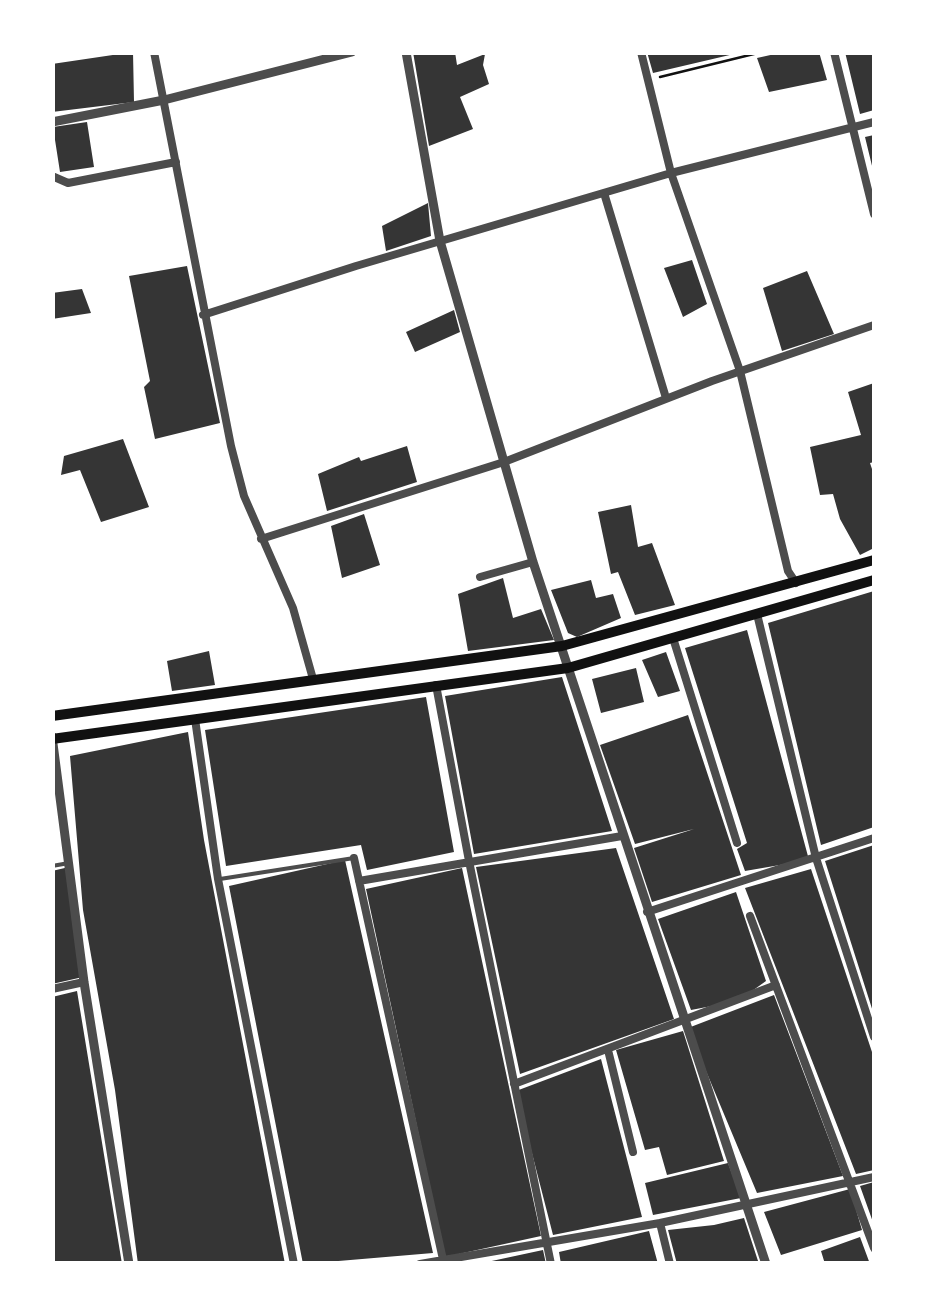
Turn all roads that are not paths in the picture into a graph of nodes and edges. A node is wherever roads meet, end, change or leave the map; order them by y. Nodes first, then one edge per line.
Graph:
1 (154, 52) edge
2 (352, 52) edge
3 (406, 52) edge
4 (641, 52) edge
5 (834, 52) edge
6 (164, 100) junction
7 (52, 122) edge
8 (874, 122) edge
9 (854, 128) junction
10 (176, 162) junction
11 (671, 173) junction
12 (52, 176) edge
13 (604, 193) junction
14 (874, 214) edge
15 (440, 241) junction
16 (203, 316) junction
17 (874, 325) edge
18 (740, 371) junction
19 (666, 398) junction
20 (504, 462) junction
21 (262, 539) junction
22 (874, 560) edge
23 (534, 562) junction
24 (480, 577) dead end
25 (874, 580) edge
26 (796, 584) junction
27 (756, 614) junction
28 (673, 638) junction
29 (562, 646) junction
30 (568, 668) junction
31 (313, 679) junction
32 (436, 685) junction
33 (52, 716) edge
34 (195, 719) junction
35 (53, 738) edge
36 (622, 836) junction
37 (874, 838) edge
38 (737, 842) dead end
39 (354, 858) joint
40 (816, 858) junction
41 (469, 861) junction
42 (68, 863) junction
43 (52, 866) edge
44 (218, 880) junction
45 (359, 881) junction
46 (648, 912) junction
47 (750, 916) dead end
48 (84, 982) junction
49 (776, 985) junction
50 (52, 989) edge
51 (686, 1022) junction
52 (874, 1037) edge
53 (608, 1050) junction
54 (514, 1084) junction
55 (632, 1152) dead end
56 (874, 1177) edge
57 (851, 1180) junction
58 (746, 1205) junction
59 (660, 1223) junction
60 (547, 1244) junction
61 (874, 1248) edge
62 (444, 1263) edge
63 (129, 1264) edge
64 (294, 1264) edge
65 (420, 1264) edge
66 (552, 1264) edge
67 (670, 1264) edge
68 (766, 1264) edge

1 - 6 street
2 - 6 street
3 - 15 street
4 - 11 street
5 - 9 street
6 - 7 street
6 - 10 street
8 - 9 street
9 - 11 street
9 - 14 street
10 - 12 street
10 - 16 street
11 - 13 street
11 - 18 street
13 - 15 street
13 - 19 street
15 - 16 street
15 - 20 street
16 - 21 street
17 - 18 street
18 - 19 street
18 - 26 street
19 - 20 street
20 - 21 street
20 - 23 street
21 - 31 street
22 - 26 main road
23 - 24 street
23 - 29 street
25 - 27 main road
26 - 29 main road
27 - 28 main road
27 - 40 street
28 - 30 main road
28 - 38 street
29 - 30 street
29 - 31 main road
30 - 32 main road
30 - 36 street
31 - 33 main road
32 - 34 main road
32 - 41 street
34 - 35 main road
34 - 44 street
35 - 42 street
36 - 41 street
36 - 46 street
37 - 40 street
39 - 44 lane
39 - 45 street
40 - 46 street
40 - 52 street
41 - 45 street
41 - 54 street
42 - 43 lane
42 - 48 street
44 - 64 street
45 - 62 street
46 - 51 street
47 - 49 street
48 - 50 street
48 - 63 street
49 - 51 street
49 - 57 street
51 - 53 street
51 - 58 street
53 - 54 street
53 - 55 street
54 - 60 street
56 - 57 street
57 - 58 street
57 - 61 street
58 - 59 street
58 - 68 street
59 - 60 street
59 - 67 street
60 - 62 street
60 - 66 street
62 - 65 street

